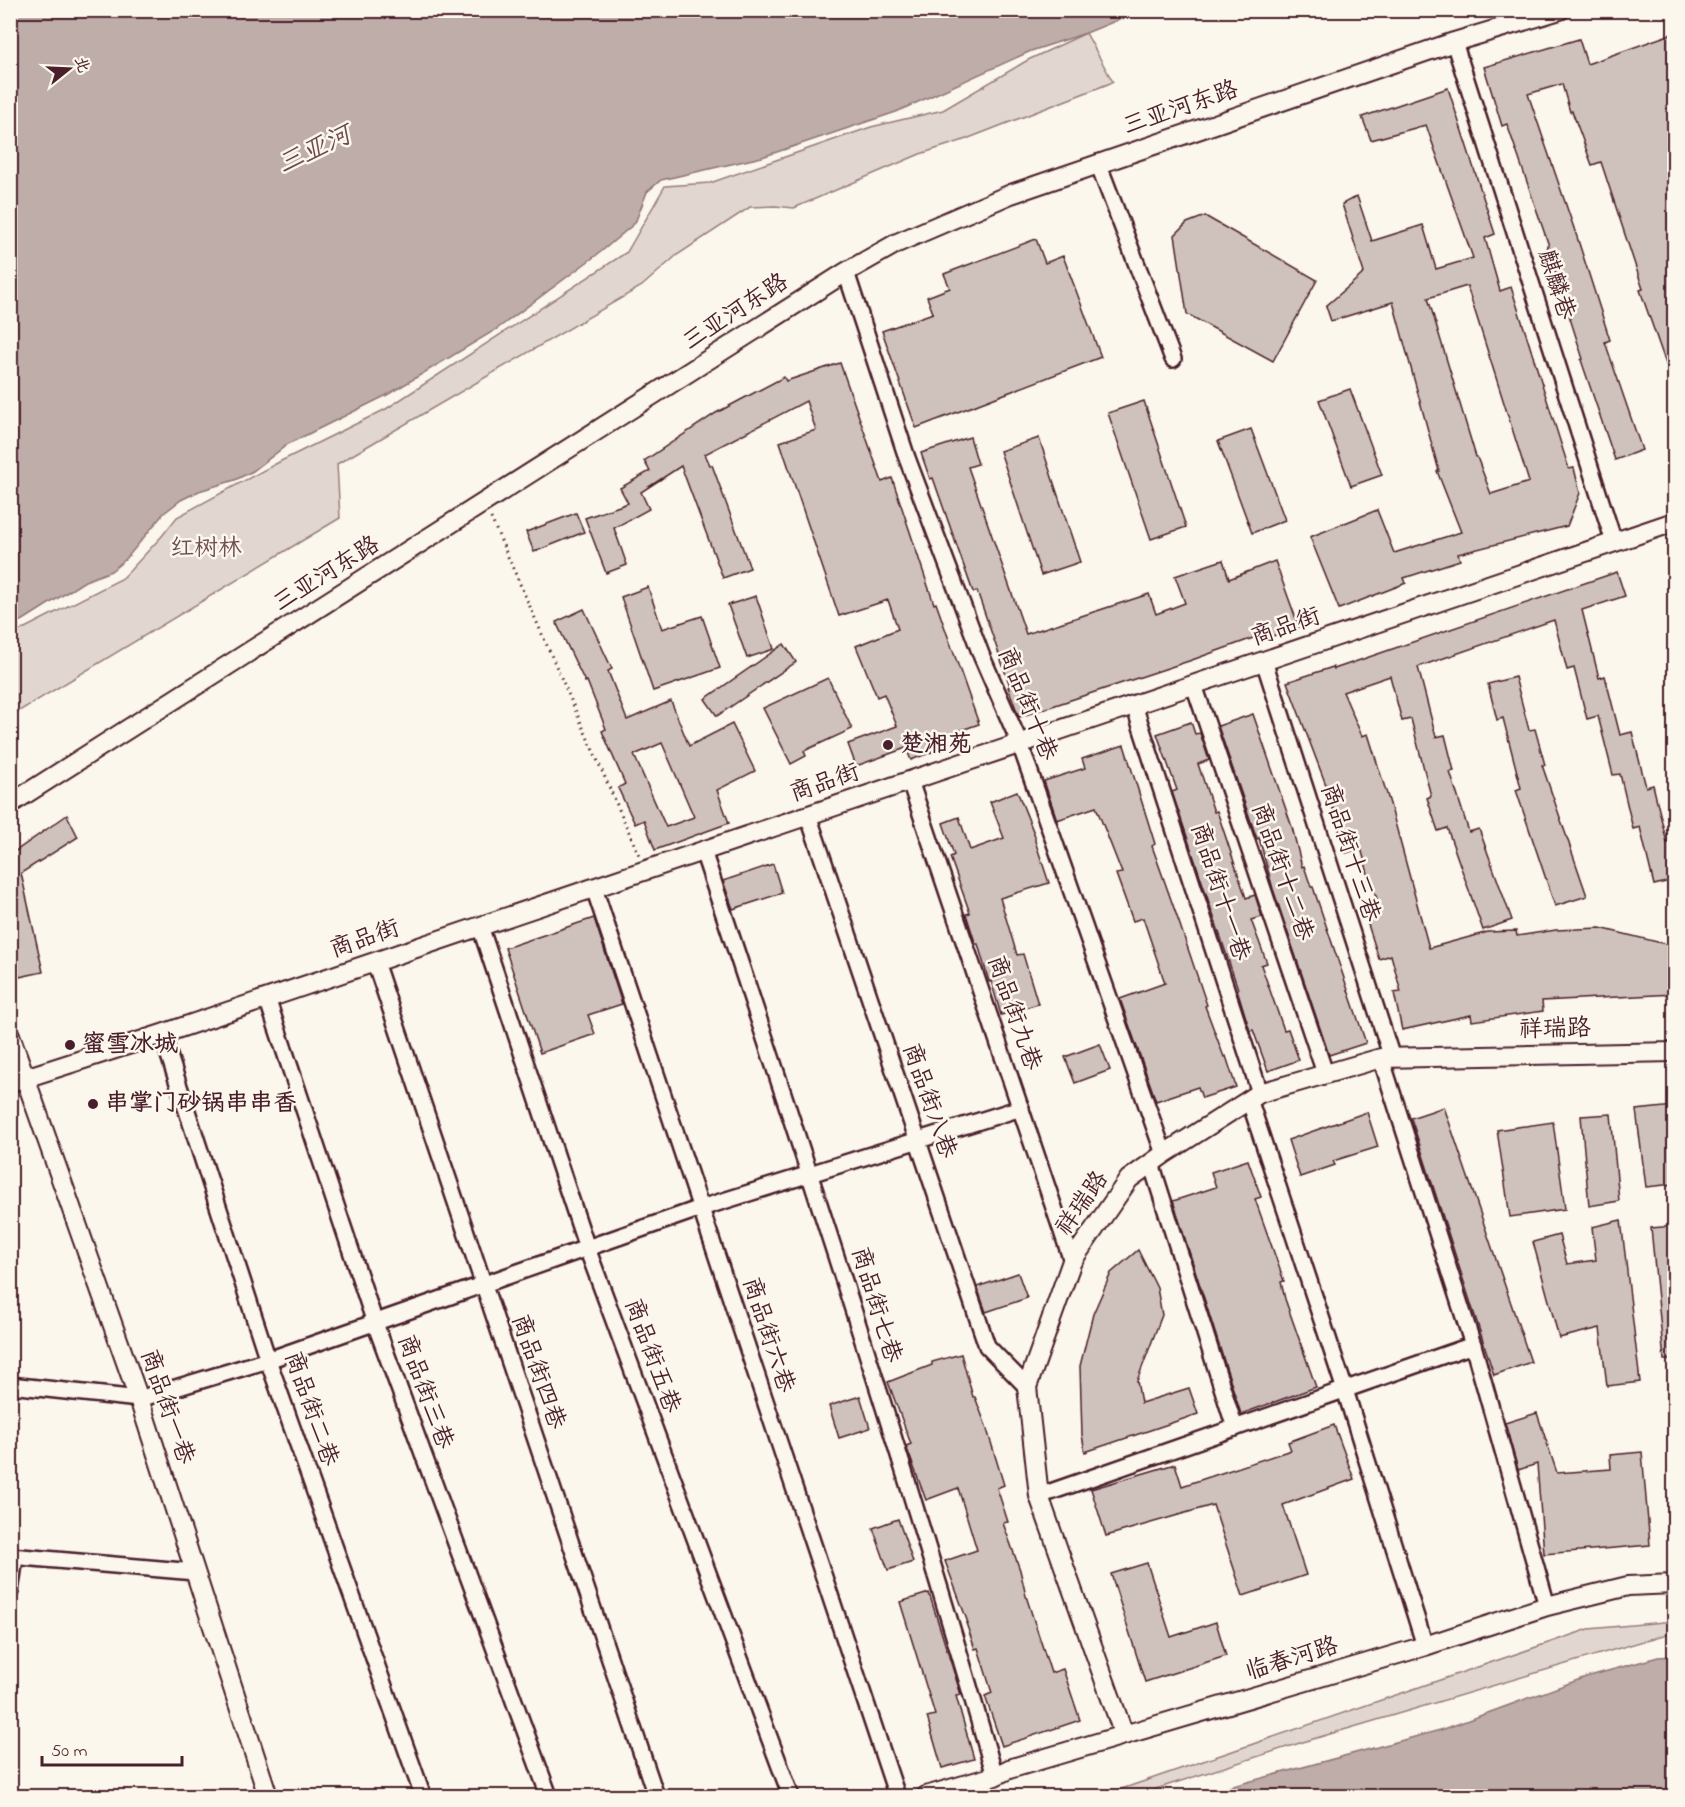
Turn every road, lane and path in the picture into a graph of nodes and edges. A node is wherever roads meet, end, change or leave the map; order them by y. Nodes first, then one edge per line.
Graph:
1 (1560, 10) edge
2 (1454, 42) junction
3 (1098, 163) junction
4 (846, 272) junction
5 (1173, 359) dead end
6 (484, 503) junction
7 (1674, 522) edge
8 (1614, 542) junction
9 (1264, 661) junction
10 (1194, 685) junction
11 (1134, 705) junction
12 (1020, 744) junction
13 (910, 781) junction
14 (10, 804) edge
15 (808, 815) junction
16 (703, 851) junction
17 (646, 870) junction
18 (594, 888) junction
19 (480, 926) junction
20 (375, 962) junction
21 (267, 998) junction
22 (162, 1034) junction
23 (10, 1035) edge
24 (1674, 1052) edge
25 (1386, 1058) junction
26 (1325, 1073) junction
27 (18, 1081) edge
28 (1255, 1096) junction
29 (1021, 1108) junction
30 (918, 1140) junction
31 (1157, 1159) junction
32 (811, 1174) junction
33 (701, 1208) junction
34 (587, 1248) junction
35 (1072, 1261) junction
36 (484, 1285) junction
37 (375, 1323) junction
38 (1473, 1345) junction
39 (268, 1360) junction
40 (10, 1385) edge
41 (1027, 1387) junction
42 (1345, 1390) junction
43 (139, 1399) junction
44 (1235, 1428) junction
45 (1039, 1496) junction
46 (13, 1556) edge
47 (195, 1572) junction
48 (1674, 1584) edge
49 (10, 1592) edge
50 (1547, 1606) junction
51 (1425, 1646) junction
52 (1124, 1735) junction
53 (995, 1776) junction
54 (268, 1797) edge
55 (423, 1797) edge
56 (549, 1797) edge
57 (656, 1797) edge
58 (791, 1797) edge
59 (897, 1797) edge
60 (926, 1797) edge

1 - 2 street, 三亚河东路
2 - 3 street, 三亚河东路
2 - 8 street, 麒麟巷
3 - 4 street, 三亚河东路
3 - 5 street
4 - 6 street, 三亚河东路
4 - 12 street, 商品街十巷
6 - 14 street, 三亚河东路
6 - 17 path
7 - 8 street, 商品街
8 - 9 street, 商品街
9 - 10 street, 商品街
9 - 25 street, 商品街十三巷
10 - 11 street, 商品街
10 - 26 street, 商品街十二巷
11 - 12 street, 商品街
11 - 28 street, 商品街十一巷
12 - 13 street, 商品街
12 - 31 street, 商品街十巷
13 - 15 street, 商品街
13 - 29 street, 商品街九巷
15 - 16 street, 商品街
15 - 30 street, 商品街八巷
16 - 17 street, 商品街
16 - 32 street, 商品街七巷
17 - 18 street, 商品街
18 - 19 street, 商品街
18 - 33 street, 商品街六巷
19 - 20 street, 商品街
19 - 34 street, 商品街五巷
20 - 21 street, 商品街
20 - 36 street, 商品街四巷
21 - 22 street, 商品街
21 - 37 street, 商品街三巷
22 - 27 street, 商品街
22 - 39 street, 商品街二巷
23 - 27 street, 商品街一巷
24 - 25 street, 祥瑞路
25 - 26 street, 祥瑞路
25 - 38 street, 商品街十三巷
26 - 28 street, 祥瑞路
27 - 43 street, 商品街一巷
28 - 31 street, 祥瑞路
28 - 42 street, 商品街十一巷
29 - 30 street
29 - 35 street, 商品街九巷
30 - 32 street
30 - 41 street, 商品街八巷
31 - 35 street, 祥瑞路
31 - 44 street, 商品街十巷
32 - 33 street
32 - 53 street, 商品街七巷
33 - 34 street
33 - 59 street, 商品街六巷
34 - 36 street
34 - 58 street, 商品街五巷
35 - 41 street, 祥瑞路
36 - 37 street
36 - 57 street, 商品街四巷
37 - 39 street
37 - 56 street, 商品街三巷
38 - 42 street
38 - 50 street, 商品街十三巷
39 - 43 street
39 - 55 street, 商品街二巷
40 - 43 street
41 - 45 street, 祥瑞路
42 - 44 street
42 - 51 street, 商品街十一巷
43 - 47 street, 商品街一巷
44 - 45 street
45 - 52 street, 祥瑞路
46 - 47 street
46 - 49 street
47 - 54 street, 商品街一巷
48 - 50 street, 临春河路
50 - 51 street, 临春河路
51 - 52 street, 临春河路
52 - 53 street, 临春河路
53 - 60 street, 临春河路

